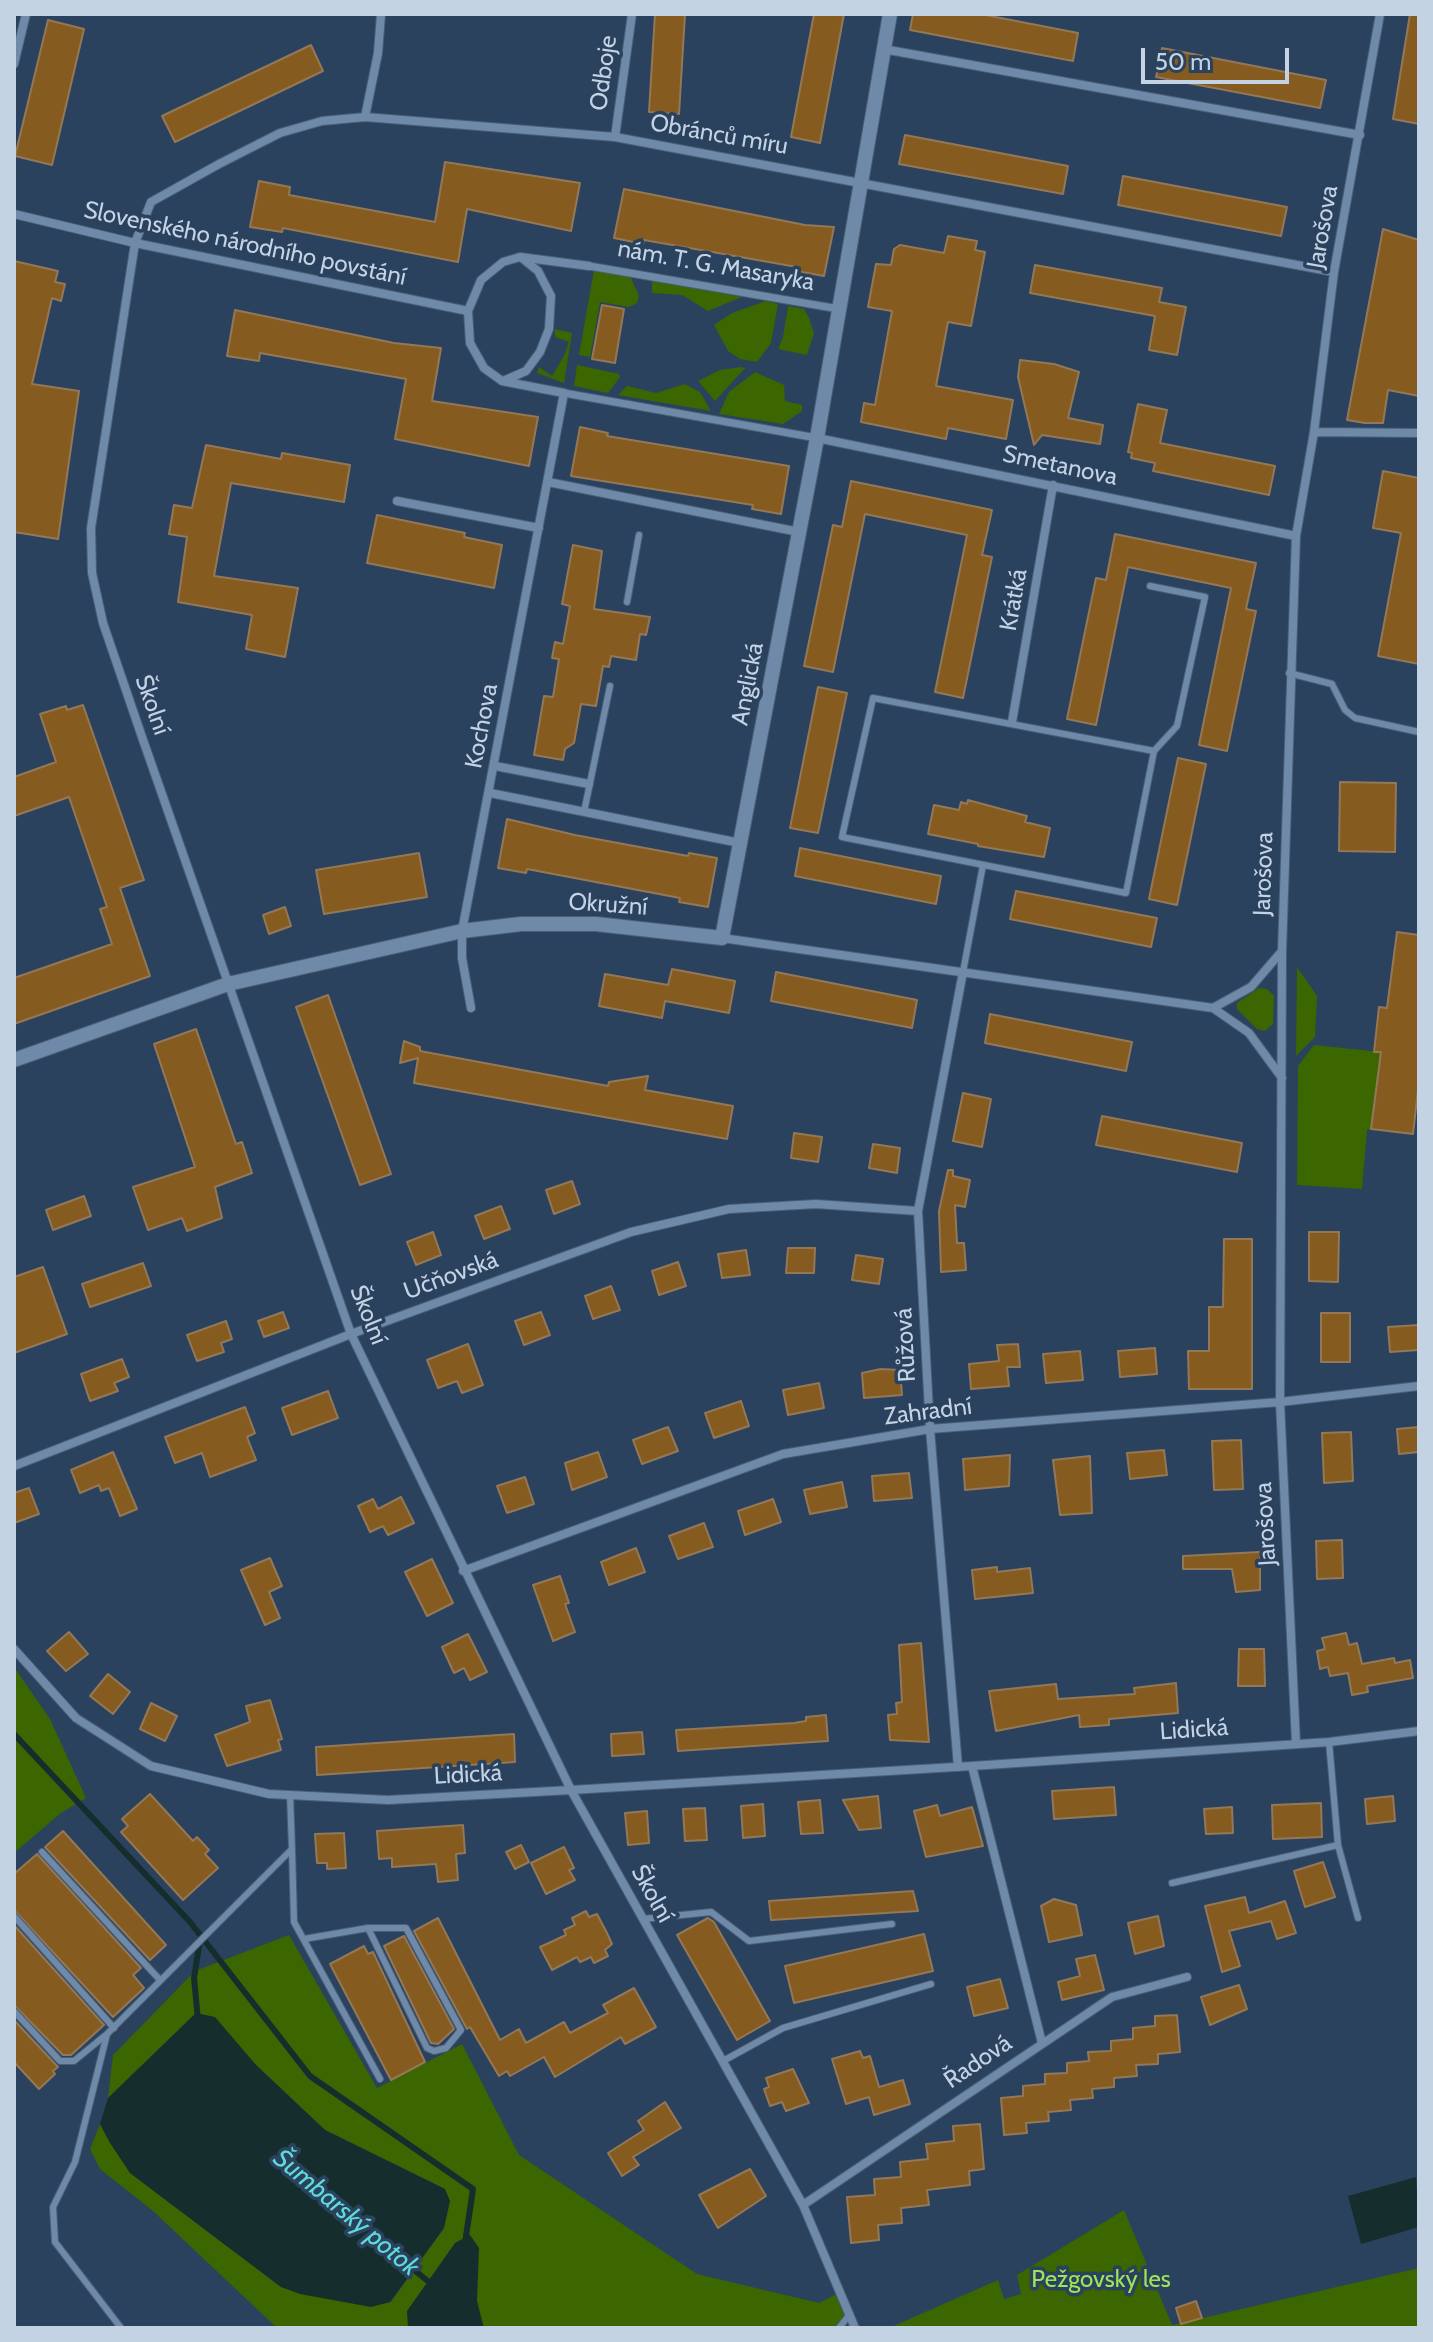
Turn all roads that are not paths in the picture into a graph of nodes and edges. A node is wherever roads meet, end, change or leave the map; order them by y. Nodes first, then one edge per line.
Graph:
1 (26, 14) edge
2 (381, 14) edge
3 (632, 14) edge
4 (890, 14) edge
5 (1380, 14) edge
6 (883, 49) junction
7 (14, 64) edge
8 (365, 117) junction
9 (1360, 135) junction
10 (615, 137) junction
11 (862, 181) junction
12 (14, 214) edge
13 (135, 243) junction
14 (520, 257) junction
15 (589, 266) joint
16 (1334, 272) junction
17 (839, 309) junction
18 (468, 311) junction
19 (502, 381) junction
20 (564, 393) junction
21 (1314, 432) junction
22 (1419, 433) edge
23 (817, 438) junction
24 (548, 482) junction
25 (1053, 485) junction
26 (397, 501) dead end
27 (539, 528) junction
28 (799, 532) junction
29 (639, 535) dead end
30 (1296, 536) junction
31 (1150, 586) dead end
32 (627, 602) dead end
33 (1289, 673) junction
34 (610, 686) dead end
35 (1012, 722) junction
36 (1419, 732) edge
37 (1154, 751) junction
38 (495, 766) junction
39 (589, 784) junction
40 (490, 793) junction
41 (584, 812) junction
42 (740, 843) junction
43 (983, 865) junction
44 (462, 931) junction
45 (722, 938) junction
46 (1282, 951) junction
47 (963, 972) junction
48 (228, 984) junction
49 (471, 1008) dead end
50 (1213, 1008) junction
51 (14, 1060) edge
52 (1282, 1078) junction
53 (918, 1211) junction
54 (351, 1334) junction
55 (1419, 1386) edge
56 (1280, 1402) junction
57 (930, 1429) junction
58 (14, 1466) edge
59 (463, 1571) junction
60 (14, 1649) edge
61 (1419, 1731) edge
62 (1329, 1742) junction
63 (1296, 1743) junction
64 (972, 1766) junction
65 (958, 1767) junction
66 (571, 1790) junction
67 (290, 1794) junction
68 (1338, 1845) junction
69 (292, 1849) junction
70 (42, 1852) dead end
71 (1172, 1883) dead end
72 (14, 1916) edge
73 (1358, 1918) dead end
74 (643, 1919) junction
75 (892, 1924) dead end
76 (368, 1928) junction
77 (304, 1939) junction
78 (1187, 1977) dead end
79 (160, 1980) junction
80 (931, 1984) dead end
81 (14, 2011) edge
82 (114, 2028) junction
83 (107, 2034) junction
84 (1042, 2043) junction
85 (723, 2061) junction
86 (380, 2079) dead end
87 (803, 2205) junction
88 (850, 2314) junction
89 (121, 2328) edge
90 (839, 2328) edge
91 (855, 2328) edge

1 - 7 street
2 - 8 street
3 - 10 street, Odboje
4 - 6 street
5 - 9 street, Jarošova
6 - 9 street
6 - 11 street
8 - 10 street, Obránců míru
8 - 13 street, Obránců míru
9 - 16 street, Jarošova
10 - 11 street, Obránců míru
11 - 16 street, Obránců míru
11 - 17 street
12 - 13 street, Slovenského národního povstání
13 - 18 street, Slovenského národního povstání
13 - 48 street, Školní
14 - 15 street, nám. T. G. Masaryka
14 - 18 street
14 - 19 street
15 - 17 street, nám. T. G. Masaryka
16 - 21 street, Jarošova
17 - 23 street, nám. T. G. Masaryka
18 - 19 street
19 - 20 street
20 - 23 street
20 - 24 street, Kochova
21 - 22 street
21 - 30 street, Jarošova
23 - 25 street, Smetanova
23 - 28 street, Anglická
24 - 27 street, Kochova
24 - 28 street
25 - 30 street, Smetanova
25 - 35 street, Krátká
26 - 27 street
27 - 38 street, Kochova
28 - 42 street, Anglická
29 - 32 lane
30 - 33 street, Jarošova
31 - 37 lane
33 - 36 lane
33 - 46 street, Jarošova
34 - 39 lane
35 - 37 lane
35 - 43 lane
37 - 43 lane
38 - 39 street
38 - 40 street, Kochova
39 - 41 lane
40 - 41 street
40 - 44 street, Kochova
41 - 42 street
42 - 45 street, Anglická
43 - 47 lane
44 - 45 street, Okružní
44 - 48 street, Okružní
44 - 49 street, Kochova
45 - 47 street, Okružní
46 - 50 street
46 - 52 street, Jarošova
47 - 50 street, Okružní
47 - 53 street, Růžová
48 - 51 street, Okružní
48 - 54 street, Školní
50 - 52 street, Okružní
52 - 56 street, Jarošova
53 - 54 street, Učňovská
53 - 57 street, Růžová
54 - 58 street, Učňovská
54 - 59 street, Školní
55 - 56 street, Zahradní
56 - 57 street, Zahradní
56 - 63 street, Jarošova
57 - 59 street, Zahradní
57 - 65 street, Růžová
59 - 66 street, Školní
60 - 67 street, Lidická
61 - 62 street, Lidická
62 - 63 street, Lidická
62 - 68 lane
63 - 64 street, Lidická
64 - 65 street, Lidická
64 - 84 street
65 - 66 street, Lidická
66 - 67 street, Lidická
66 - 74 street, Školní
67 - 69 lane
68 - 71 lane
68 - 73 lane
69 - 77 lane
69 - 79 lane
70 - 79 lane
72 - 82 lane
74 - 75 lane
74 - 85 street, Školní
76 - 76 lane
76 - 77 lane
77 - 86 lane
78 - 84 street, Řadová
79 - 82 lane
80 - 85 lane
81 - 83 lane
82 - 83 lane
83 - 89 lane
84 - 87 street, Řadová
85 - 87 street, Školní
87 - 88 street, Školní
88 - 90 lane
88 - 91 street, Školní

